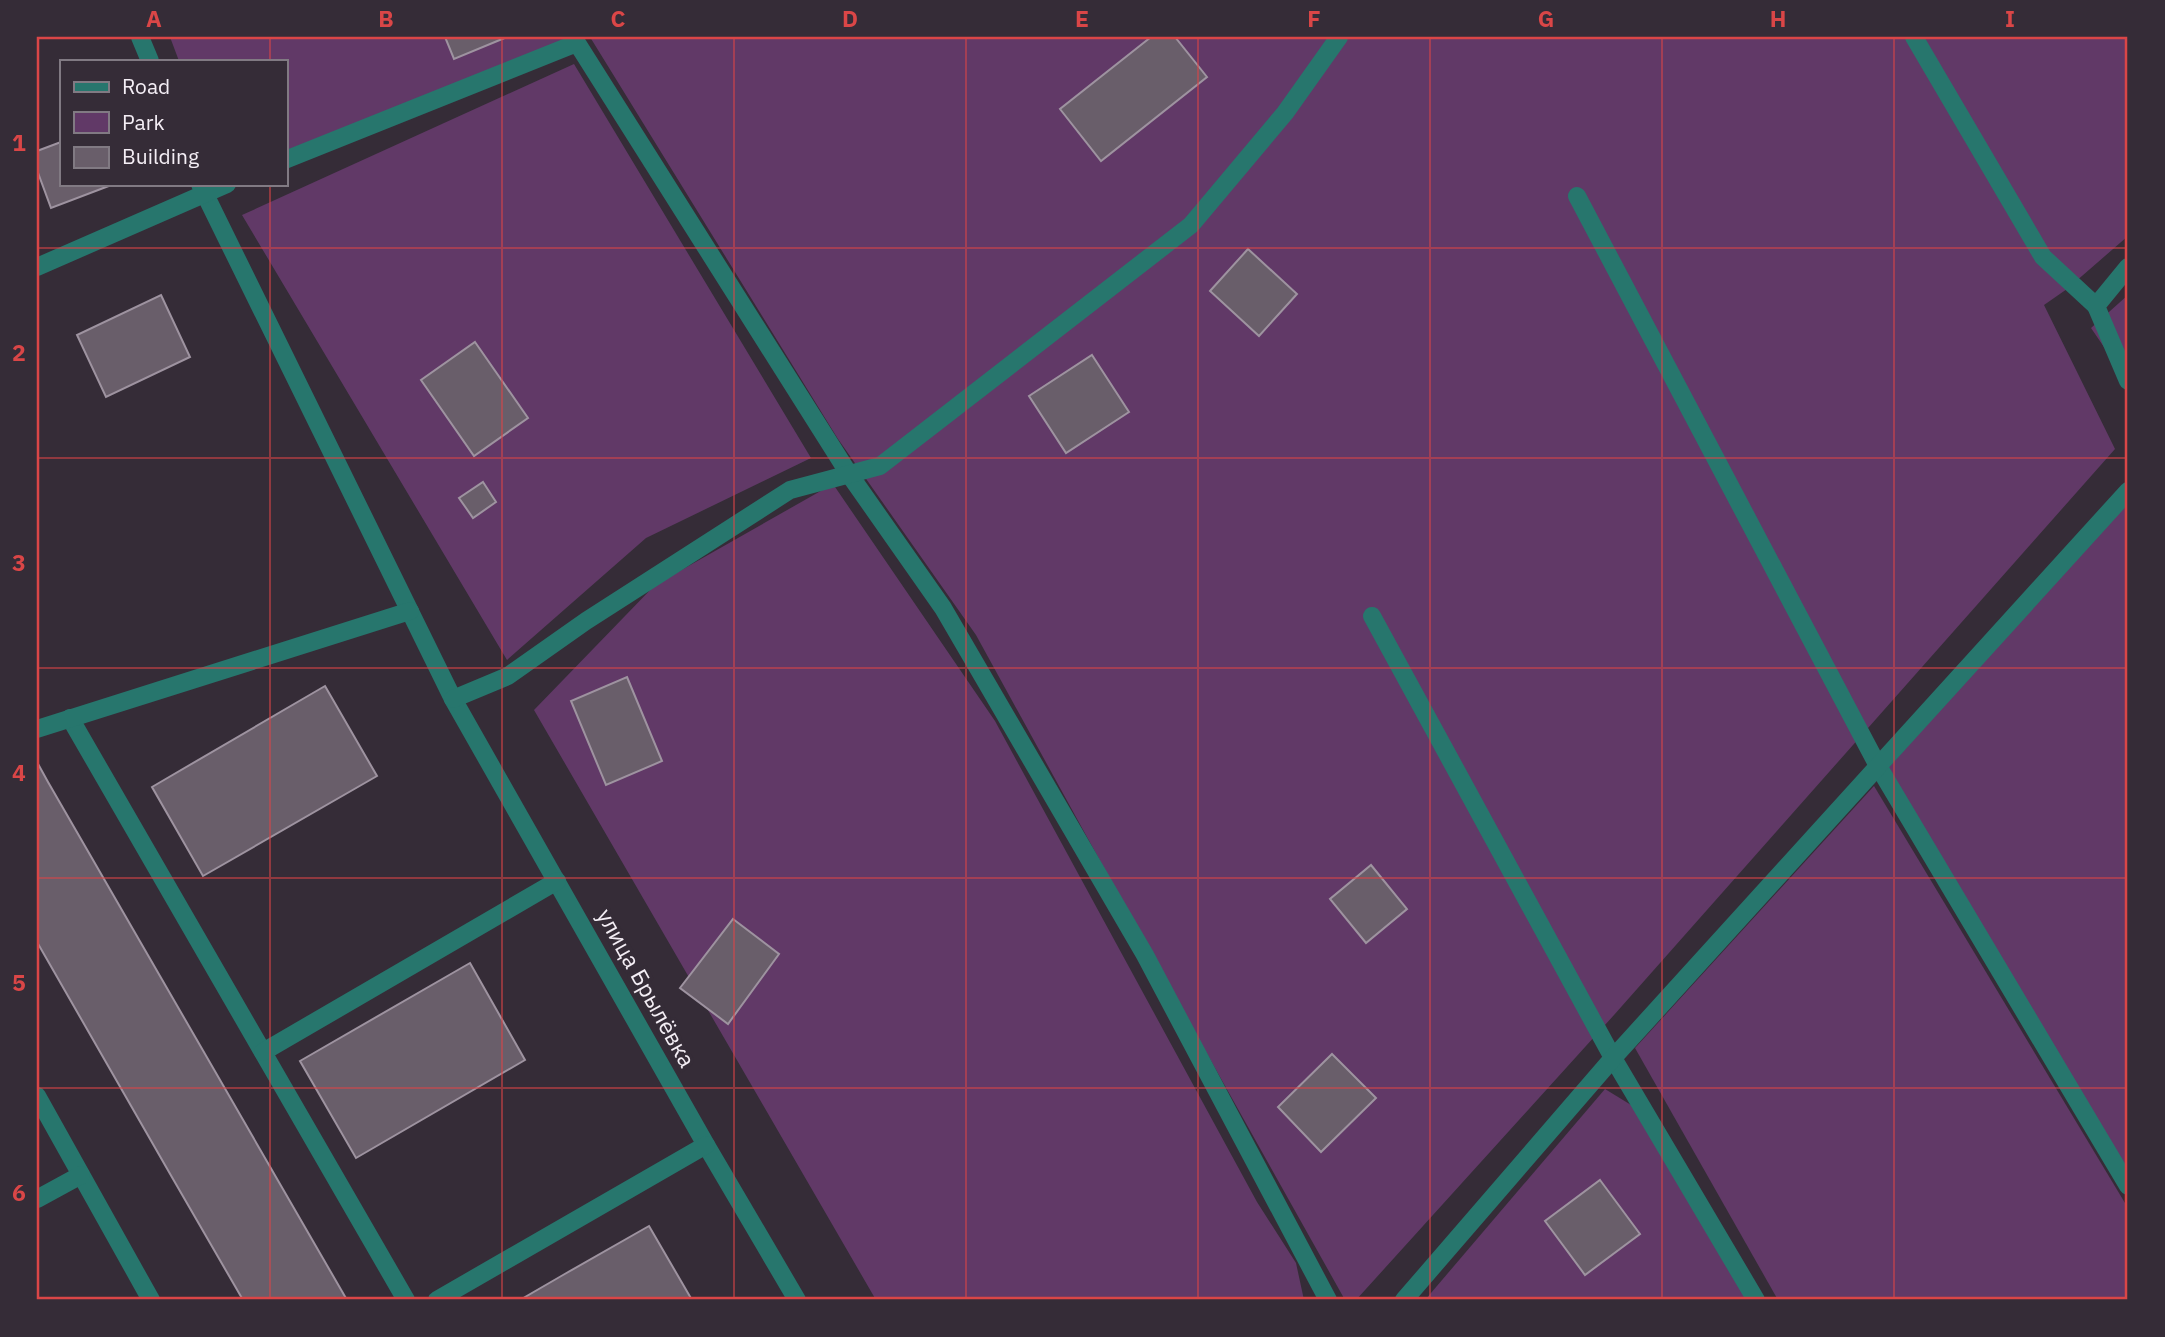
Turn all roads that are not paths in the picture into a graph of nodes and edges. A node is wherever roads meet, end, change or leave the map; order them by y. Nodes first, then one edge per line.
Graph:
1 (140, 37) edge
2 (1339, 37) edge
3 (1914, 37) edge
4 (586, 40) edge
5 (150, 60) edge
6 (287, 159) edge
7 (202, 188) edge
8 (1577, 196) dead end
9 (37, 267) edge
10 (2128, 267) edge
11 (2096, 306) junction
12 (2128, 381) edge
13 (849, 474) junction
14 (2128, 491) edge
15 (410, 611) junction
16 (1372, 616) dead end
17 (453, 699) junction
18 (70, 718) junction
19 (37, 729) edge
20 (1878, 766) junction
21 (557, 881) junction
22 (263, 1052) junction
23 (1613, 1058) junction
24 (37, 1096) edge
25 (706, 1145) junction
26 (81, 1175) junction
27 (2128, 1186) edge
28 (37, 1199) edge
29 (151, 1300) edge
30 (406, 1300) edge
31 (437, 1300) edge
32 (797, 1300) edge
33 (1328, 1300) edge
34 (1404, 1300) edge
35 (1756, 1300) edge

1 - 5 street
2 - 13 street
3 - 11 street
4 - 6 street
4 - 13 street
7 - 9 street
7 - 15 street, улица Брылёвка
8 - 20 street
10 - 11 street
11 - 12 street
13 - 17 street
13 - 33 street
14 - 20 street
15 - 17 street, улица Брылёвка
15 - 18 street
16 - 23 street
17 - 21 street, улица Брылёвка
18 - 19 street
18 - 22 street
20 - 23 street
20 - 27 street
21 - 22 street
21 - 25 street, улица Брылёвка
22 - 30 street
23 - 34 street
23 - 35 street
24 - 26 street
25 - 31 street
25 - 32 street, улица Брылёвка
26 - 28 street
26 - 29 street

